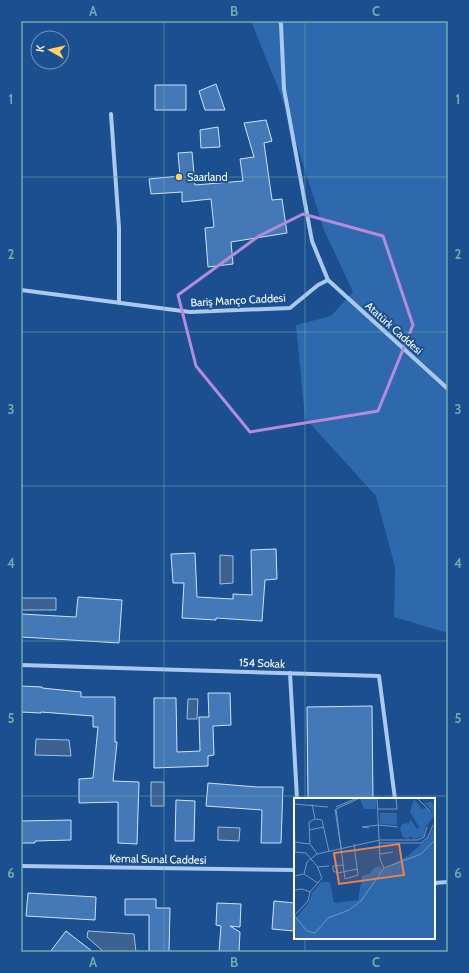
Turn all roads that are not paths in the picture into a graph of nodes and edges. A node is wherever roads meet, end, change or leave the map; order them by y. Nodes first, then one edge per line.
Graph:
1 (280, 21) edge
2 (110, 114) dead end
3 (328, 280) junction
4 (21, 290) edge
5 (119, 303) junction
6 (448, 389) edge
7 (21, 665) edge
8 (290, 673) junction
9 (297, 798) edge
10 (395, 798) edge
11 (21, 866) edge
12 (294, 870) edge
13 (448, 882) edge
14 (435, 883) edge

1 - 3 street
2 - 5 street
3 - 5 street, Bariş Manço Caddesi
3 - 6 street, Atatürk Caddesi
4 - 5 street, Bariş Manço Caddesi
7 - 8 street, 154 Sokak
8 - 9 street
8 - 10 street, 154 Sokak
11 - 12 street, Kemal Sunal Caddesi
13 - 14 street

